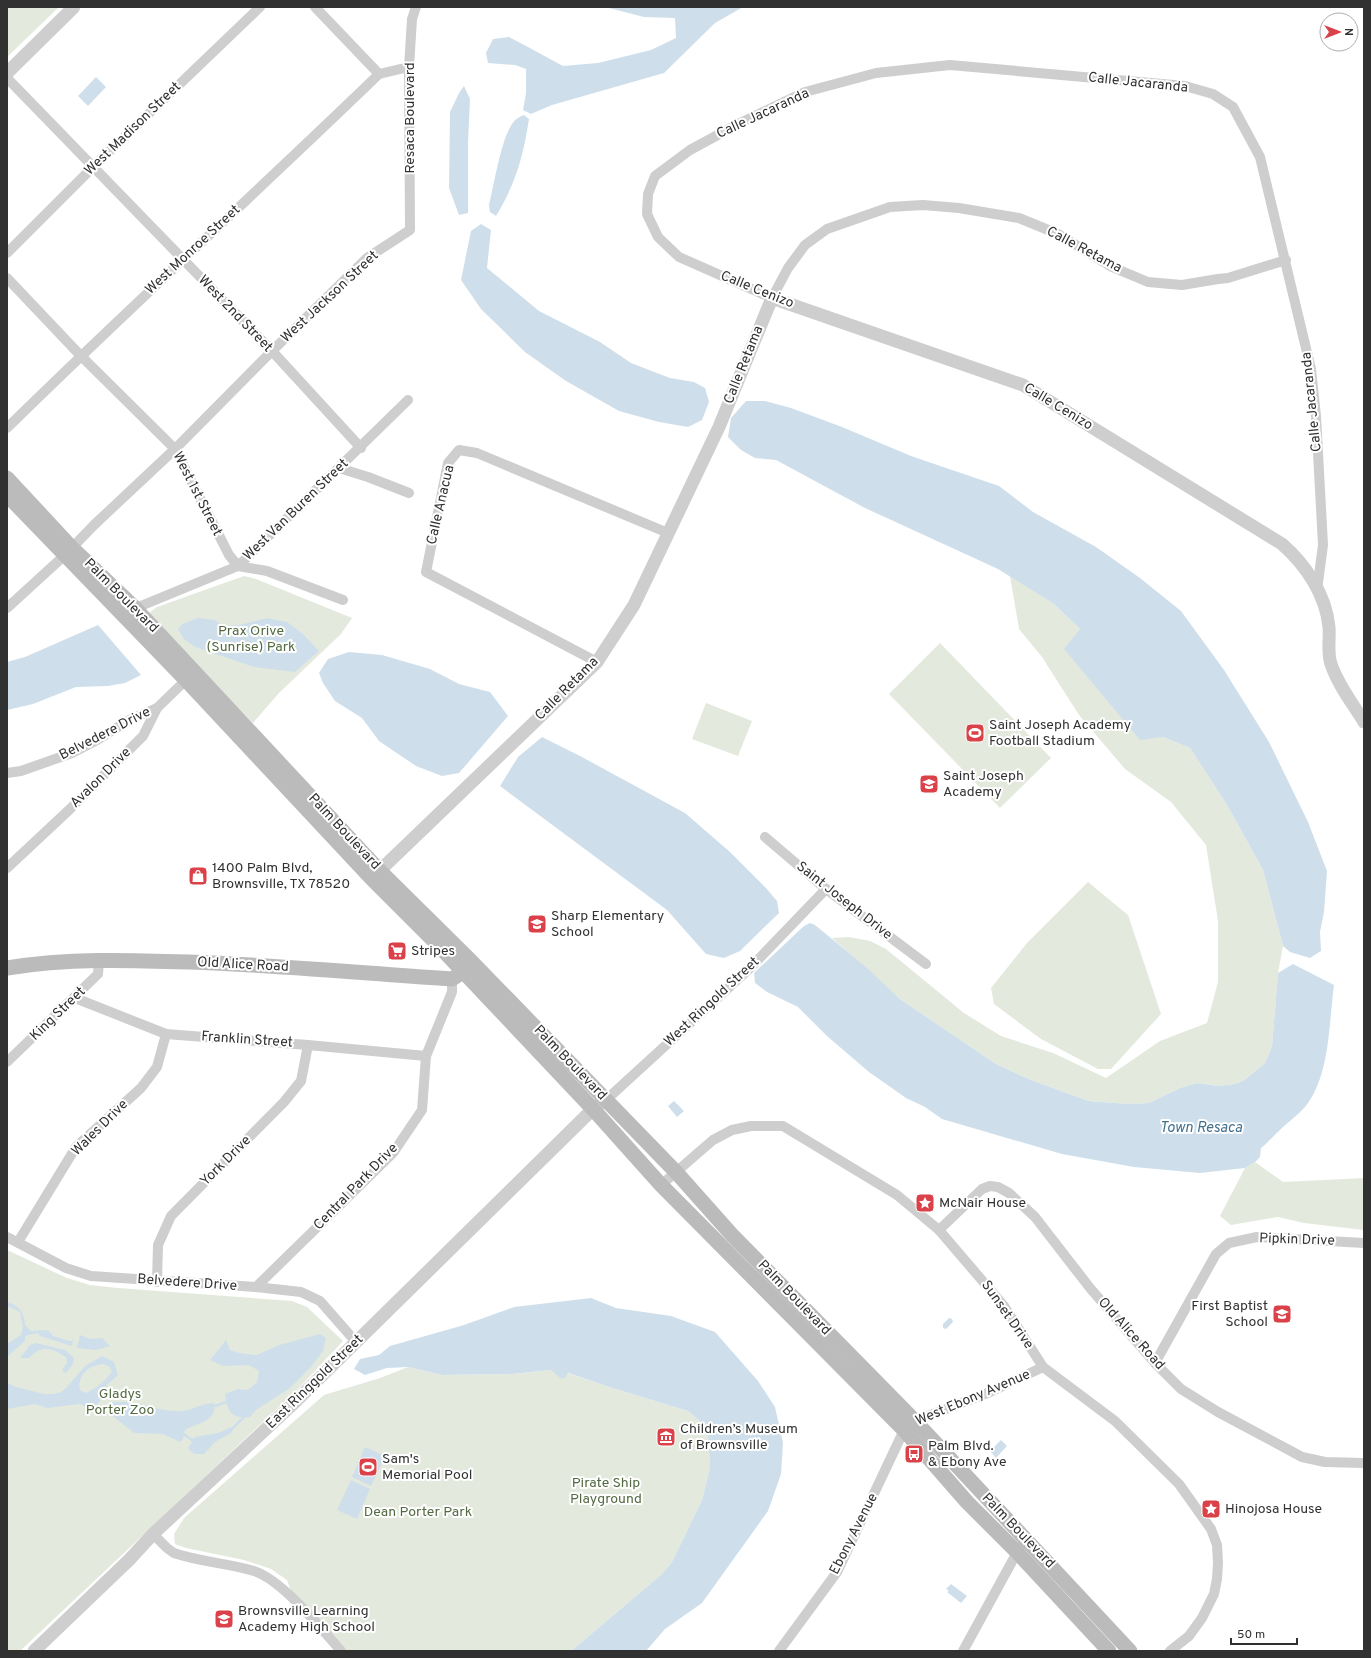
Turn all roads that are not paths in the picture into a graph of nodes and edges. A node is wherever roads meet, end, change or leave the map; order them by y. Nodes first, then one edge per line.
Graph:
1 (74, 7) edge
2 (260, 7) edge
3 (315, 7) edge
4 (416, 7) edge
5 (410, 67) junction
6 (7, 74) edge
7 (379, 74) junction
8 (7, 78) edge
9 (92, 168) junction
10 (647, 214) joint
11 (410, 230) joint
12 (7, 253) edge
13 (183, 260) junction
14 (1286, 260) junction
15 (7, 278) edge
16 (772, 298) junction
17 (272, 352) junction
18 (80, 355) junction
19 (408, 400) dead end
20 (7, 428) edge
21 (361, 448) junction
22 (175, 449) junction
23 (339, 468) junction
24 (7, 478) edge
25 (410, 493) dead end
26 (7, 496) edge
27 (668, 533) junction
28 (69, 552) junction
29 (238, 566) junction
30 (1317, 590) junction
31 (343, 600) dead end
32 (7, 608) edge
33 (128, 611) junction
34 (597, 662) junction
35 (186, 680) junction
36 (157, 708) junction
37 (1364, 722) edge
38 (7, 774) edge
39 (765, 837) dead end
40 (7, 868) edge
41 (375, 874) junction
42 (826, 889) junction
43 (99, 961) junction
44 (926, 964) dead end
45 (7, 968) edge
46 (462, 970) junction
47 (75, 998) junction
48 (166, 1034) junction
49 (308, 1045) junction
50 (426, 1056) junction
51 (7, 1062) edge
52 (606, 1100) junction
53 (593, 1109) junction
54 (676, 1172) junction
55 (661, 1185) junction
56 (939, 1230) junction
57 (7, 1237) edge
58 (18, 1242) junction
59 (1364, 1243) edge
60 (157, 1282) junction
61 (256, 1287) junction
62 (356, 1342) junction
63 (1155, 1363) junction
64 (1043, 1367) junction
65 (909, 1425) junction
66 (1364, 1463) edge
67 (153, 1534) junction
68 (1026, 1539) junction
69 (1017, 1552) junction
70 (34, 1651) edge
71 (341, 1651) edge
72 (779, 1651) edge
73 (963, 1651) edge
74 (1108, 1651) edge
75 (1130, 1651) edge
76 (1170, 1651) edge

1 - 6 street
2 - 9 street, West Madison Street
3 - 7 street
4 - 5 street, Resaca Boulevard
5 - 7 street
5 - 11 street, Resaca Boulevard
7 - 13 street, West Monroe Street
8 - 9 street, West 2nd Street
9 - 12 street, West Madison Street
9 - 13 street, West 2nd Street
10 - 14 street, Calle Jacaranda
10 - 16 street, Calle Cenizo
11 - 17 street, West Jackson Street
13 - 17 street, West 2nd Street
13 - 18 street, West Monroe Street
14 - 16 street, Calle Retama
14 - 30 street, Calle Jacaranda
15 - 18 street, West 1st Street
16 - 27 street, Calle Retama
16 - 30 street, Calle Cenizo
17 - 21 street, West 2nd Street
17 - 22 street, West Jackson Street
18 - 20 street, West Monroe Street
18 - 22 street, West 1st Street
19 - 21 street, West Van Buren Street
21 - 23 street, West Van Buren Street
22 - 28 street, West Jackson Street
22 - 29 street, West 1st Street
23 - 25 street
23 - 29 street, West Van Buren Street
24 - 28 main road, Palm Boulevard
26 - 28 main road, Palm Boulevard
27 - 34 street, Calle Retama
27 - 34 street, Calle Anacua
28 - 32 street, West Jackson Street
28 - 33 main road, Palm Boulevard
29 - 31 street
29 - 33 street, West Van Buren Street
30 - 37 street, Calle Cenizo
33 - 35 main road, Palm Boulevard
33 - 41 main road, Palm Boulevard
34 - 41 street, Calle Retama
35 - 36 street, Avalon Drive
35 - 41 main road, Palm Boulevard
36 - 38 street, Belvedere Drive
36 - 40 street, Avalon Drive
39 - 42 street, Saint Joseph Drive
41 - 46 main road, Palm Boulevard
42 - 44 street, Saint Joseph Drive
42 - 52 street, West Ringold Street
43 - 45 main road, Old Alice Road
43 - 46 main road, Old Alice Road
43 - 47 street, King Street
46 - 50 street, Central Park Drive
46 - 52 main road, Palm Boulevard
46 - 53 main road, Palm Boulevard
47 - 48 street, Franklin Street
47 - 51 street, King Street
48 - 49 street, Franklin Street
48 - 58 street, Wales Drive
49 - 50 street, Franklin Street
49 - 60 street, York Drive
50 - 61 street, Central Park Drive
52 - 53 street, West Ringold Street
52 - 54 main road, Palm Boulevard
53 - 55 main road, Palm Boulevard
53 - 62 street, East Ringgold Street
54 - 55 street, Sunset Drive
54 - 56 street, Sunset Drive
54 - 65 main road, Palm Boulevard
55 - 65 main road, Palm Boulevard
56 - 63 street, Old Alice Road
56 - 64 street, Sunset Drive
57 - 58 street, Belvedere Drive
58 - 60 street, Belvedere Drive
59 - 63 street, Pipkin Drive
60 - 61 street, Belvedere Drive
61 - 62 street, Belvedere Drive
62 - 67 street, East Ringgold Street
63 - 66 street, Old Alice Road
64 - 65 street, West Ebony Avenue
64 - 76 street, Sunset Drive
65 - 68 main road, Palm Boulevard
65 - 69 main road, Palm Boulevard
65 - 72 street, Ebony Avenue
67 - 70 street, East Ringgold Street
67 - 71 street
68 - 69 street
68 - 75 main road, Palm Boulevard
69 - 73 street
69 - 74 main road, Palm Boulevard

